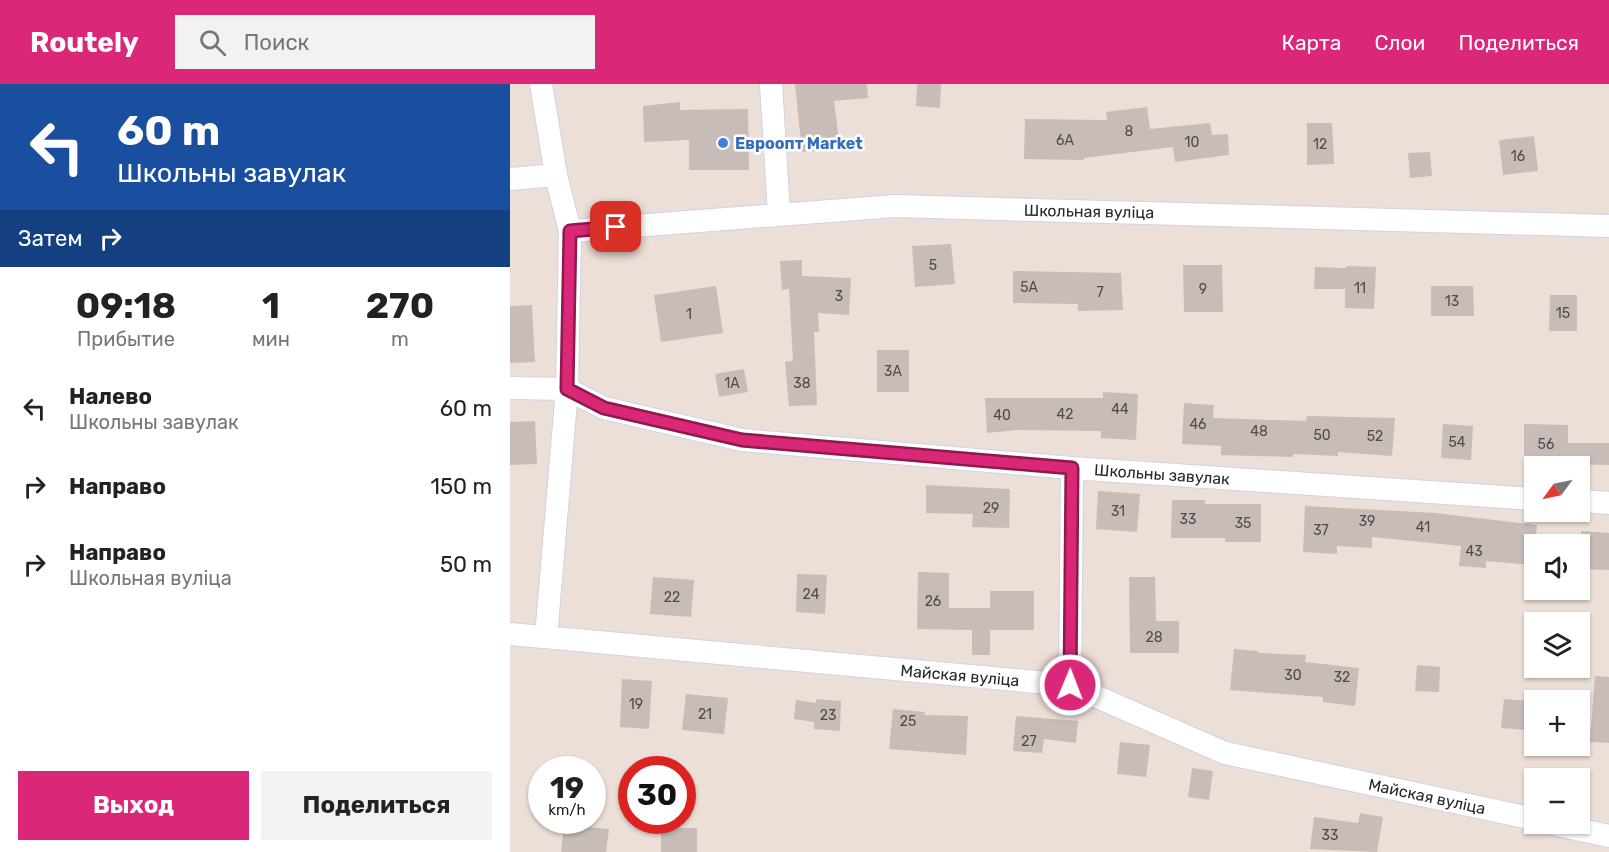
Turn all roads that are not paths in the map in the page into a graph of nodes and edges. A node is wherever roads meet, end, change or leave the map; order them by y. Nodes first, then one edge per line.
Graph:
1 (541, 84) edge
2 (771, 84) edge
3 (556, 175) junction
4 (510, 179) edge
5 (779, 213) junction
6 (1609, 226) edge
7 (570, 231) junction
8 (510, 388) edge
9 (567, 389) junction
10 (1072, 468) junction
11 (1524, 497) edge
12 (1590, 502) edge
13 (1609, 503) edge
14 (510, 634) edge
15 (546, 637) junction
16 (1070, 685) junction
17 (1524, 817) edge
18 (1590, 832) edge
19 (1609, 836) edge

1 - 3 street
2 - 5 street
3 - 4 street
3 - 7 street
5 - 6 street, Школьная вуліца
5 - 7 street, Школьная вуліца
7 - 9 street
8 - 9 street, Школьны завулак
9 - 10 street, Школьны завулак
9 - 15 street
10 - 11 street, Школьны завулак
10 - 16 street
12 - 13 street
14 - 15 street, Майская вуліца
15 - 16 street, Майская вуліца
16 - 17 street, Майская вуліца
18 - 19 street

